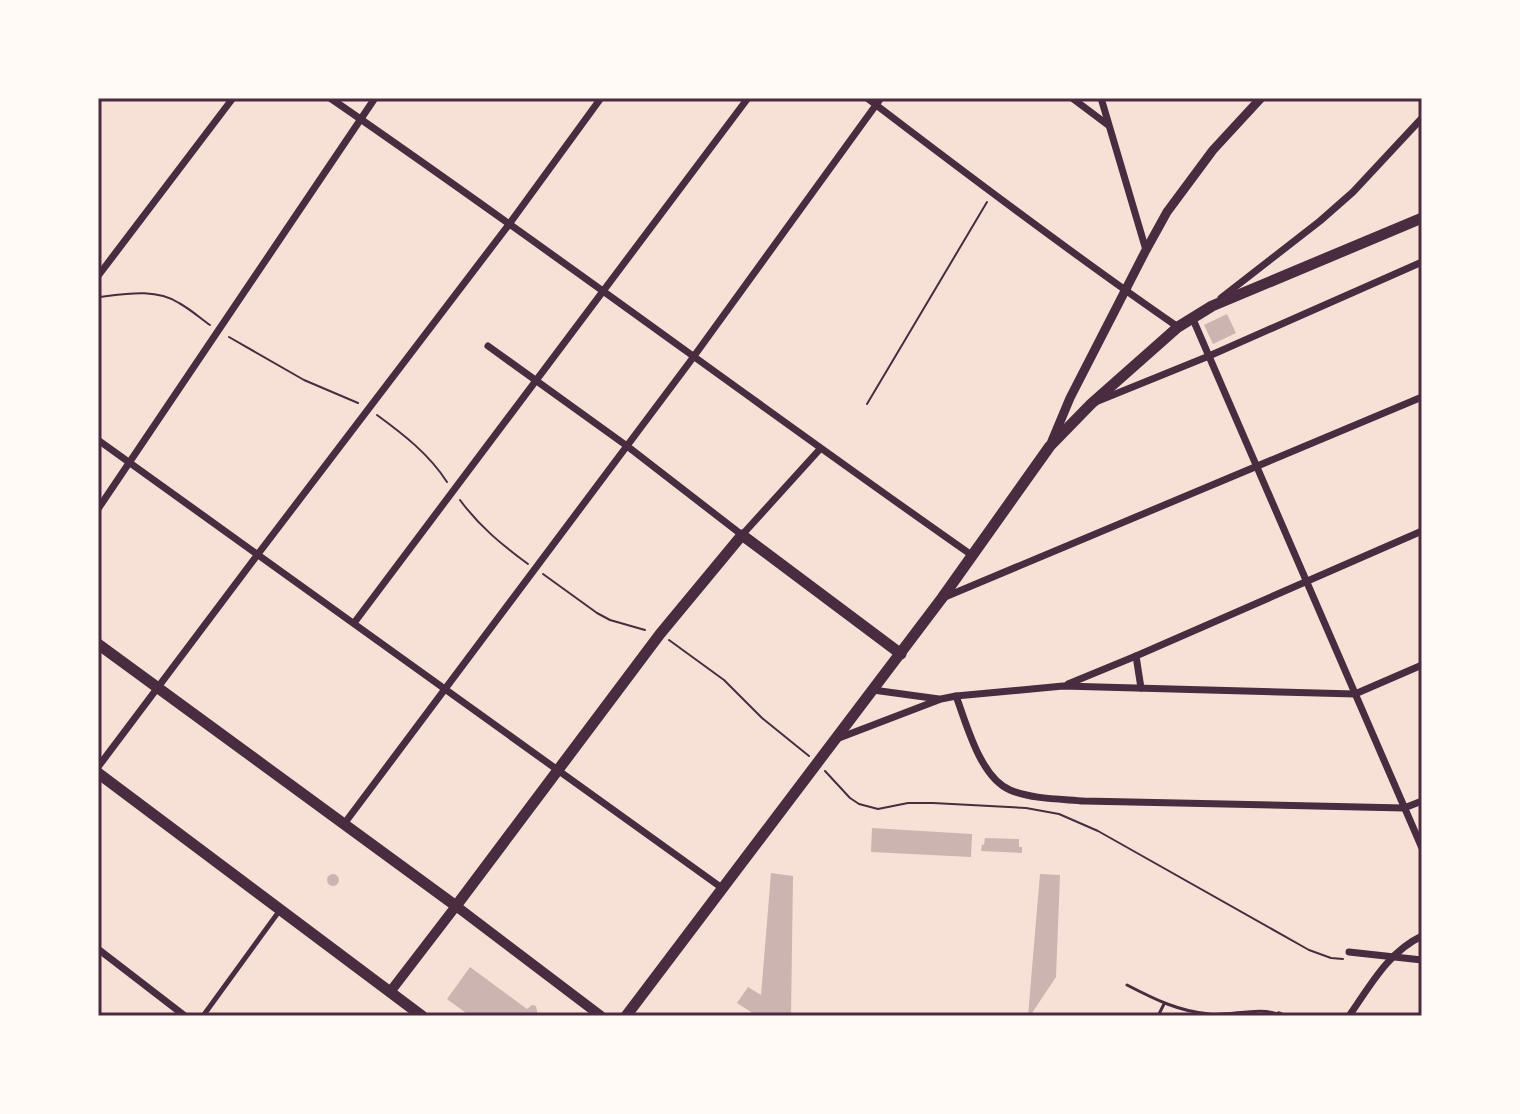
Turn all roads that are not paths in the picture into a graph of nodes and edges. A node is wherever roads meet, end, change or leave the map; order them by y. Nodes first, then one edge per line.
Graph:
1 (233, 98) edge
2 (330, 98) edge
3 (375, 98) edge
4 (601, 98) edge
5 (748, 98) edge
6 (867, 98) edge
7 (1072, 98) edge
8 (1101, 98) edge
9 (1261, 98) edge
10 (879, 101) edge
11 (1422, 118) edge
12 (361, 120) junction
13 (1108, 125) junction
14 (1422, 218) edge
15 (510, 223) junction
16 (1146, 250) junction
17 (1422, 262) edge
18 (98, 276) edge
19 (603, 291) junction
20 (1126, 291) junction
21 (1212, 306) junction
22 (1192, 317) junction
23 (1178, 327) junction
24 (488, 346) dead end
25 (694, 356) junction
26 (1209, 356) junction
27 (536, 380) junction
28 (1422, 397) edge
29 (1091, 404) junction
30 (1066, 411) junction
31 (98, 440) edge
32 (627, 446) junction
33 (1050, 446) junction
34 (820, 449) junction
35 (130, 461) junction
36 (1257, 467) junction
37 (98, 509) edge
38 (1422, 531) edge
39 (742, 535) junction
40 (258, 554) junction
41 (973, 556) junction
42 (1307, 580) junction
43 (942, 598) junction
44 (354, 623) junction
45 (98, 644) edge
46 (901, 654) junction
47 (1136, 656) junction
48 (1422, 665) edge
49 (1063, 686) junction
50 (157, 688) junction
51 (1141, 688) junction
52 (444, 689) junction
53 (873, 690) junction
54 (1355, 694) junction
55 (956, 696) junction
56 (941, 699) junction
57 (833, 741) junction
58 (98, 770) edge
59 (558, 772) junction
60 (1422, 801) edge
61 (1404, 808) junction
62 (344, 824) junction
63 (1422, 848) edge
64 (722, 888) junction
65 (456, 906) junction
66 (280, 910) junction
67 (1422, 936) edge
68 (98, 949) edge
69 (1349, 952) dead end
70 (1392, 956) junction
71 (1422, 960) edge
72 (1127, 985) dead end
73 (390, 992) junction
74 (1164, 1004) junction
75 (1280, 1015) edge
76 (185, 1016) edge
77 (203, 1016) edge
78 (422, 1016) edge
79 (601, 1016) edge
80 (626, 1016) edge
81 (1158, 1016) edge
82 (1349, 1016) edge

1 - 18 street
2 - 12 street
3 - 12 street
4 - 15 street
5 - 19 street
6 - 10 street
7 - 13 street
8 - 13 street
9 - 16 street
10 - 20 street
10 - 25 street
11 - 21 street
12 - 15 street
12 - 35 street
13 - 16 street
14 - 21 main road
15 - 19 street
15 - 40 street
16 - 20 street
17 - 26 street
19 - 25 street
19 - 27 street
20 - 23 street
20 - 30 street
21 - 22 main road
22 - 23 main road
22 - 26 street
23 - 29 main road
24 - 27 street
25 - 32 street
25 - 34 street
26 - 29 street
26 - 36 street
27 - 32 street
27 - 44 street
28 - 36 street
29 - 30 street
29 - 33 main road
30 - 33 street
31 - 35 street
32 - 39 street
32 - 52 street
33 - 41 main road
34 - 39 street
34 - 41 street
35 - 37 street
35 - 40 street
36 - 42 street
36 - 43 street
38 - 42 street
39 - 46 main road
39 - 59 main road
40 - 44 street
40 - 50 street
41 - 43 main road
42 - 47 street
42 - 54 street
43 - 46 main road
44 - 52 street
45 - 50 main road
46 - 53 main road
47 - 49 street
47 - 51 street
48 - 54 street
49 - 51 street
49 - 55 street
50 - 58 street
50 - 62 main road
51 - 54 street
52 - 59 street
52 - 62 street
53 - 56 street
53 - 57 main road
54 - 61 street
55 - 56 street
55 - 61 street
56 - 57 street
57 - 64 main road
58 - 66 main road
59 - 64 street
59 - 65 main road
60 - 61 street
61 - 63 street
62 - 65 main road
64 - 80 main road
65 - 73 main road
65 - 79 main road
66 - 73 main road
66 - 77 street
67 - 70 street
68 - 76 street
69 - 70 street
70 - 71 street
70 - 82 street
72 - 74 lane
73 - 78 main road
74 - 75 lane
74 - 81 lane

